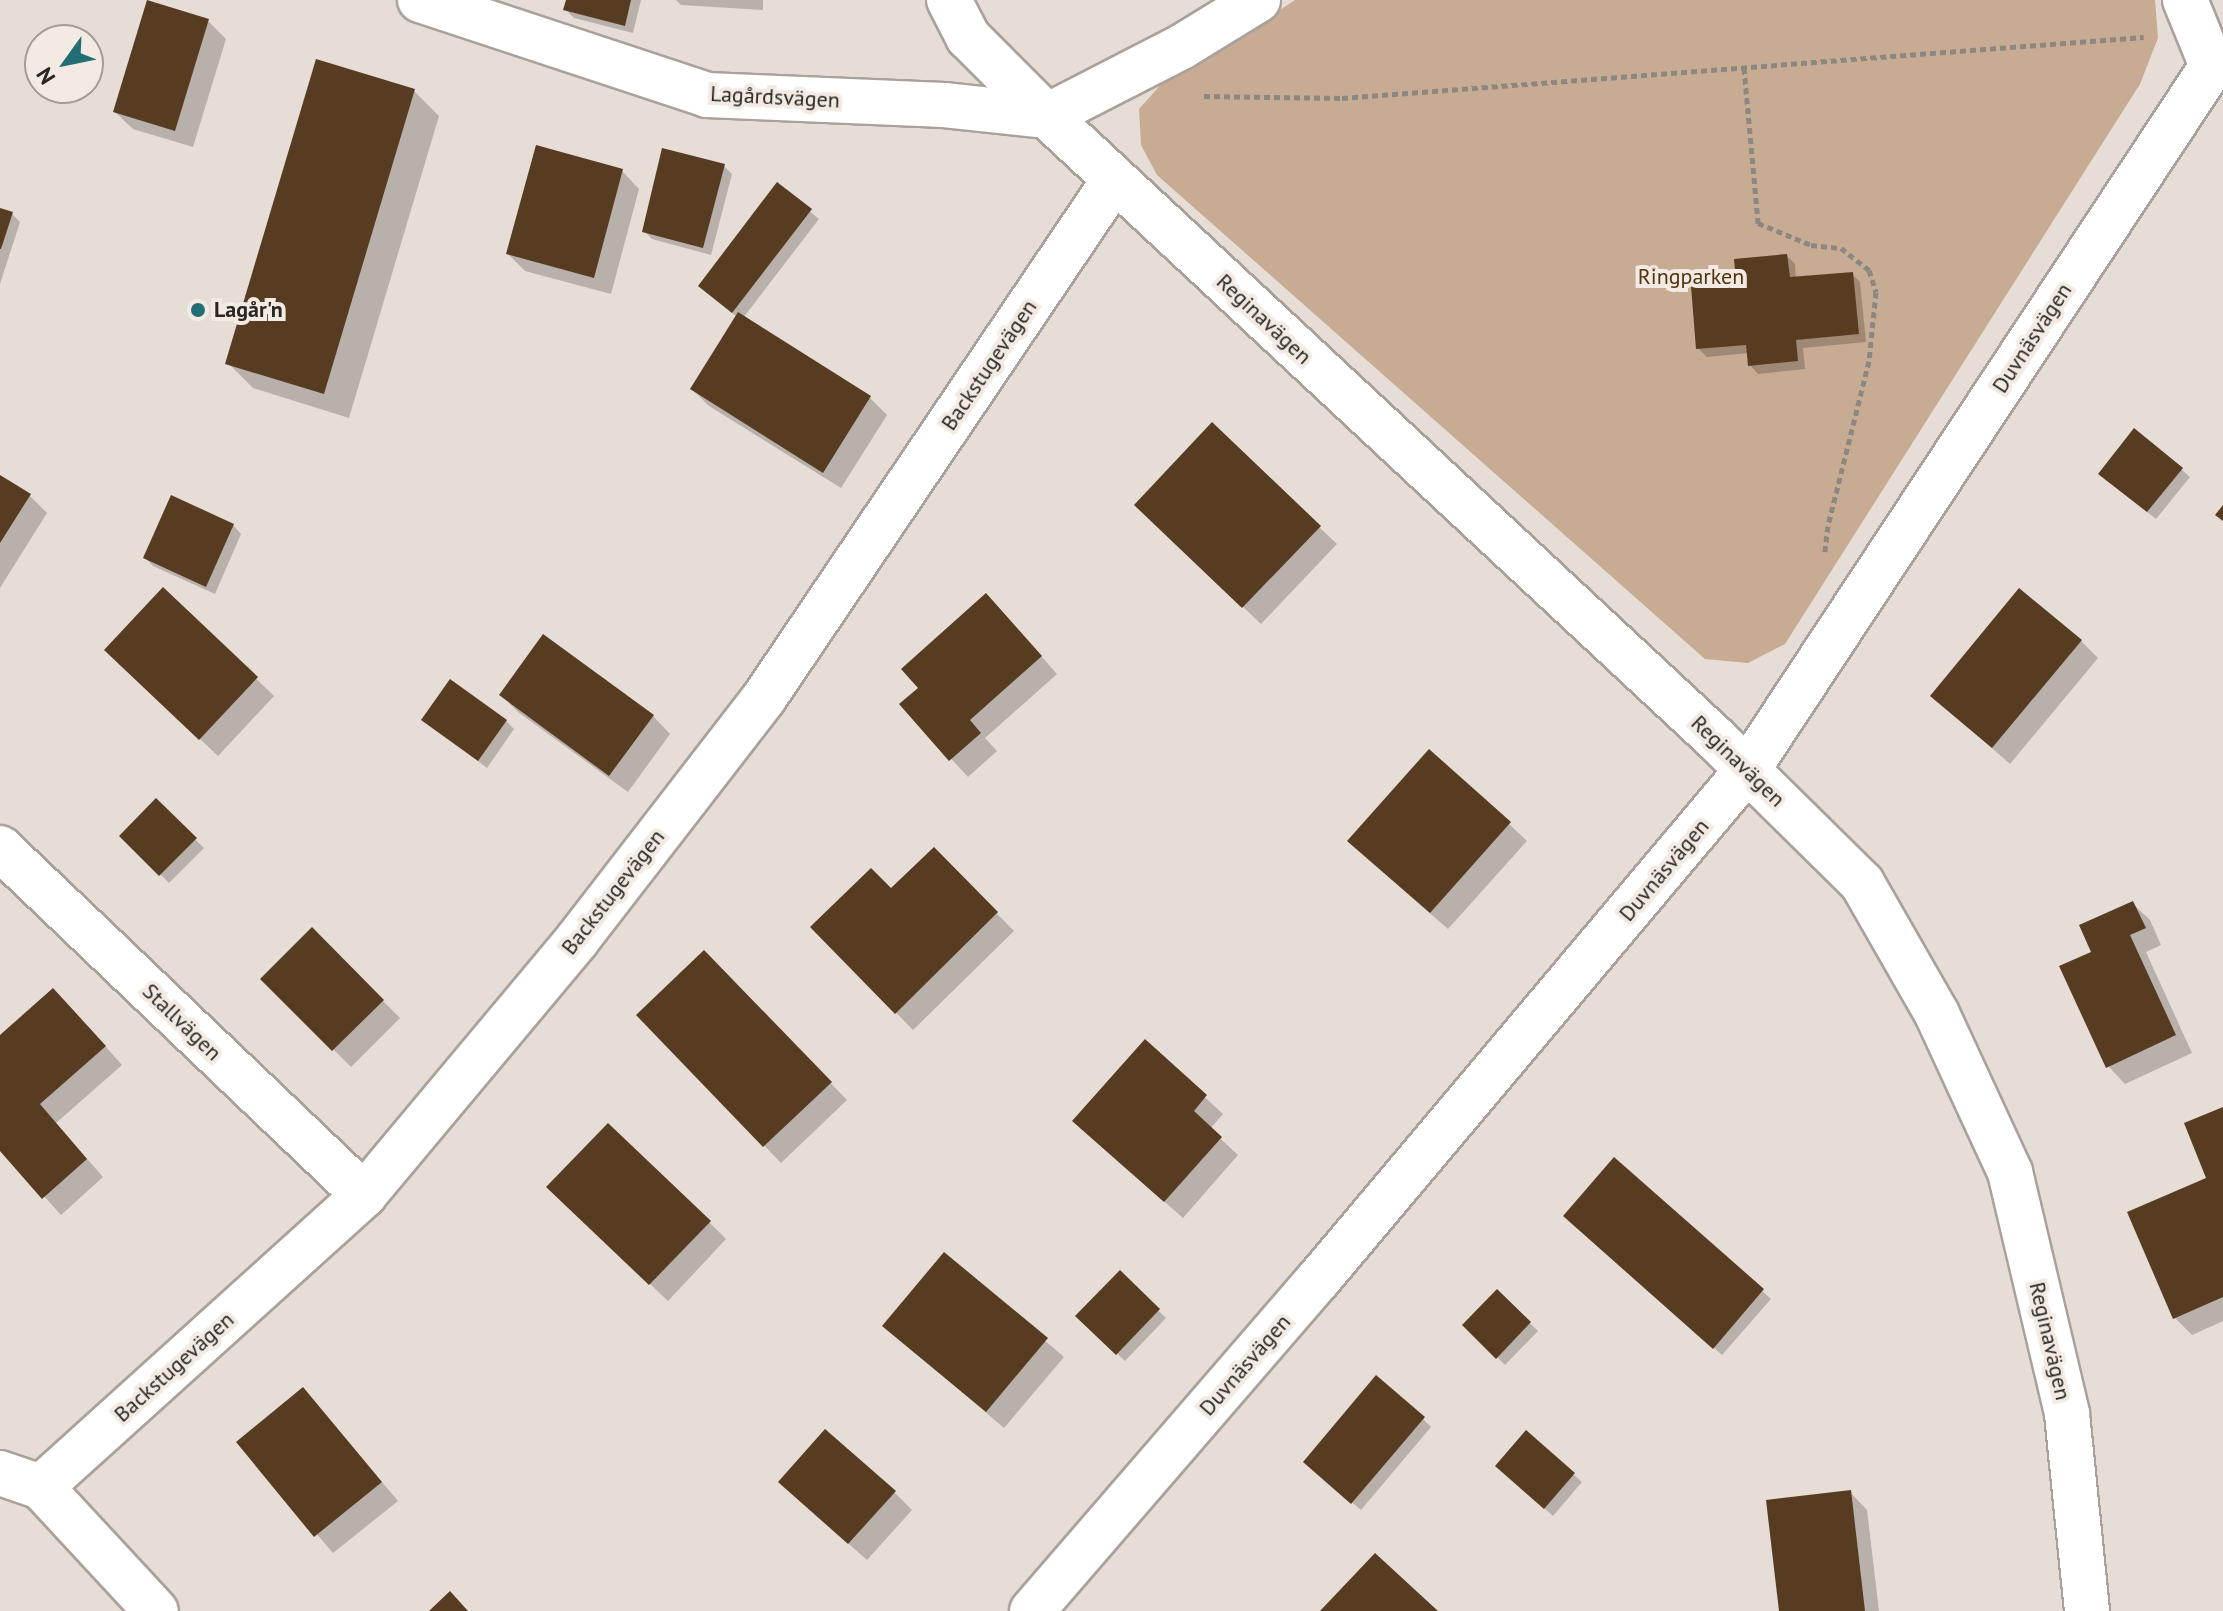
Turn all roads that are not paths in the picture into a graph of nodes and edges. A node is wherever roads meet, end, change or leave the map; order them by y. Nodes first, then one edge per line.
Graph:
1 (420, 0) edge
2 (949, 0) edge
3 (1258, 0) edge
4 (2204, 38) edge
5 (1047, 116) junction
6 (1114, 180) junction
7 (1748, 769) junction
8 (0, 848) edge
9 (364, 1195) junction
10 (0, 1473) edge
11 (41, 1487) junction
12 (156, 1611) edge
13 (1032, 1611) edge
14 (2087, 1611) edge

1 - 5 street, Lagårdsvägen
2 - 5 street, Reginavägen
3 - 5 street
4 - 7 street, Duvnäsvägen
5 - 6 street, Reginavägen
6 - 7 street, Reginavägen
6 - 9 street, Backstugevägen
7 - 13 street, Duvnäsvägen
7 - 14 street, Reginavägen
8 - 9 street, Stallvägen
9 - 11 street, Backstugevägen
10 - 11 street
11 - 12 street

